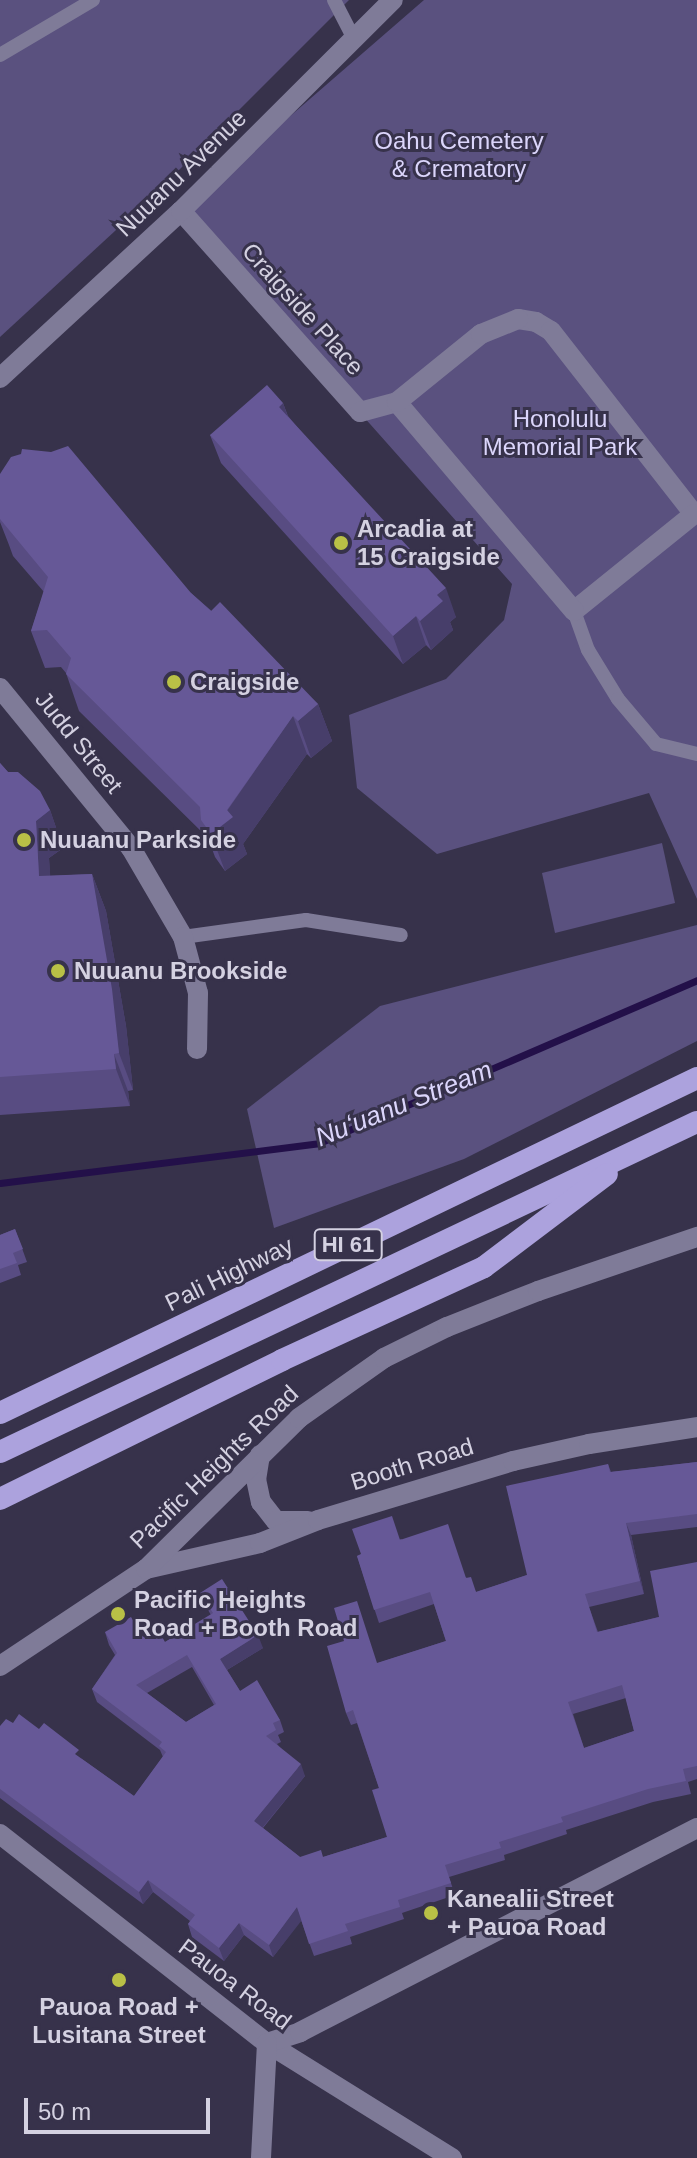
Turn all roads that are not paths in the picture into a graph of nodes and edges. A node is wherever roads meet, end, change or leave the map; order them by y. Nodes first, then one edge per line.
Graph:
1 (93, 0) edge
2 (334, 0) edge
3 (393, 0) edge
4 (354, 39) junction
5 (0, 55) edge
6 (181, 211) junction
7 (0, 378) edge
8 (397, 402) junction
9 (574, 611) junction
10 (0, 688) edge
11 (697, 754) edge
12 (401, 935) dead end
13 (183, 937) junction
14 (197, 1049) dead end
15 (697, 1078) edge
16 (697, 1122) edge
17 (646, 1146) junction
18 (697, 1237) edge
19 (0, 1413) edge
20 (697, 1427) edge
21 (0, 1452) edge
22 (260, 1455) junction
23 (0, 1499) edge
24 (318, 1520) junction
25 (146, 1569) junction
26 (0, 1666) edge
27 (697, 1828) edge
28 (0, 1834) edge
29 (267, 2043) junction
30 (261, 2158) edge
31 (452, 2158) edge

1 - 5 lane
2 - 4 lane
3 - 4 street, Nuuanu Avenue
4 - 6 street, Nuuanu Avenue
6 - 7 street, Nuuanu Avenue
6 - 8 street, Craigside Place
8 - 9 street
8 - 9 street, Craigside Place
9 - 11 lane
10 - 13 street, Judd Street
12 - 13 lane
13 - 14 street, Judd Street
15 - 19 highway, Pali Highway / HI 61
16 - 17 highway, HI 61
17 - 21 highway, HI 61
17 - 23 highway
18 - 22 street, Pacific Heights Road
20 - 24 street, Booth Road
22 - 24 street
22 - 25 street, Pacific Heights Road
24 - 25 street, Booth Road
25 - 26 street, Pacific Heights Road
27 - 29 street
28 - 29 street, Pauoa Road
29 - 30 street
29 - 31 street, Pauoa Road

